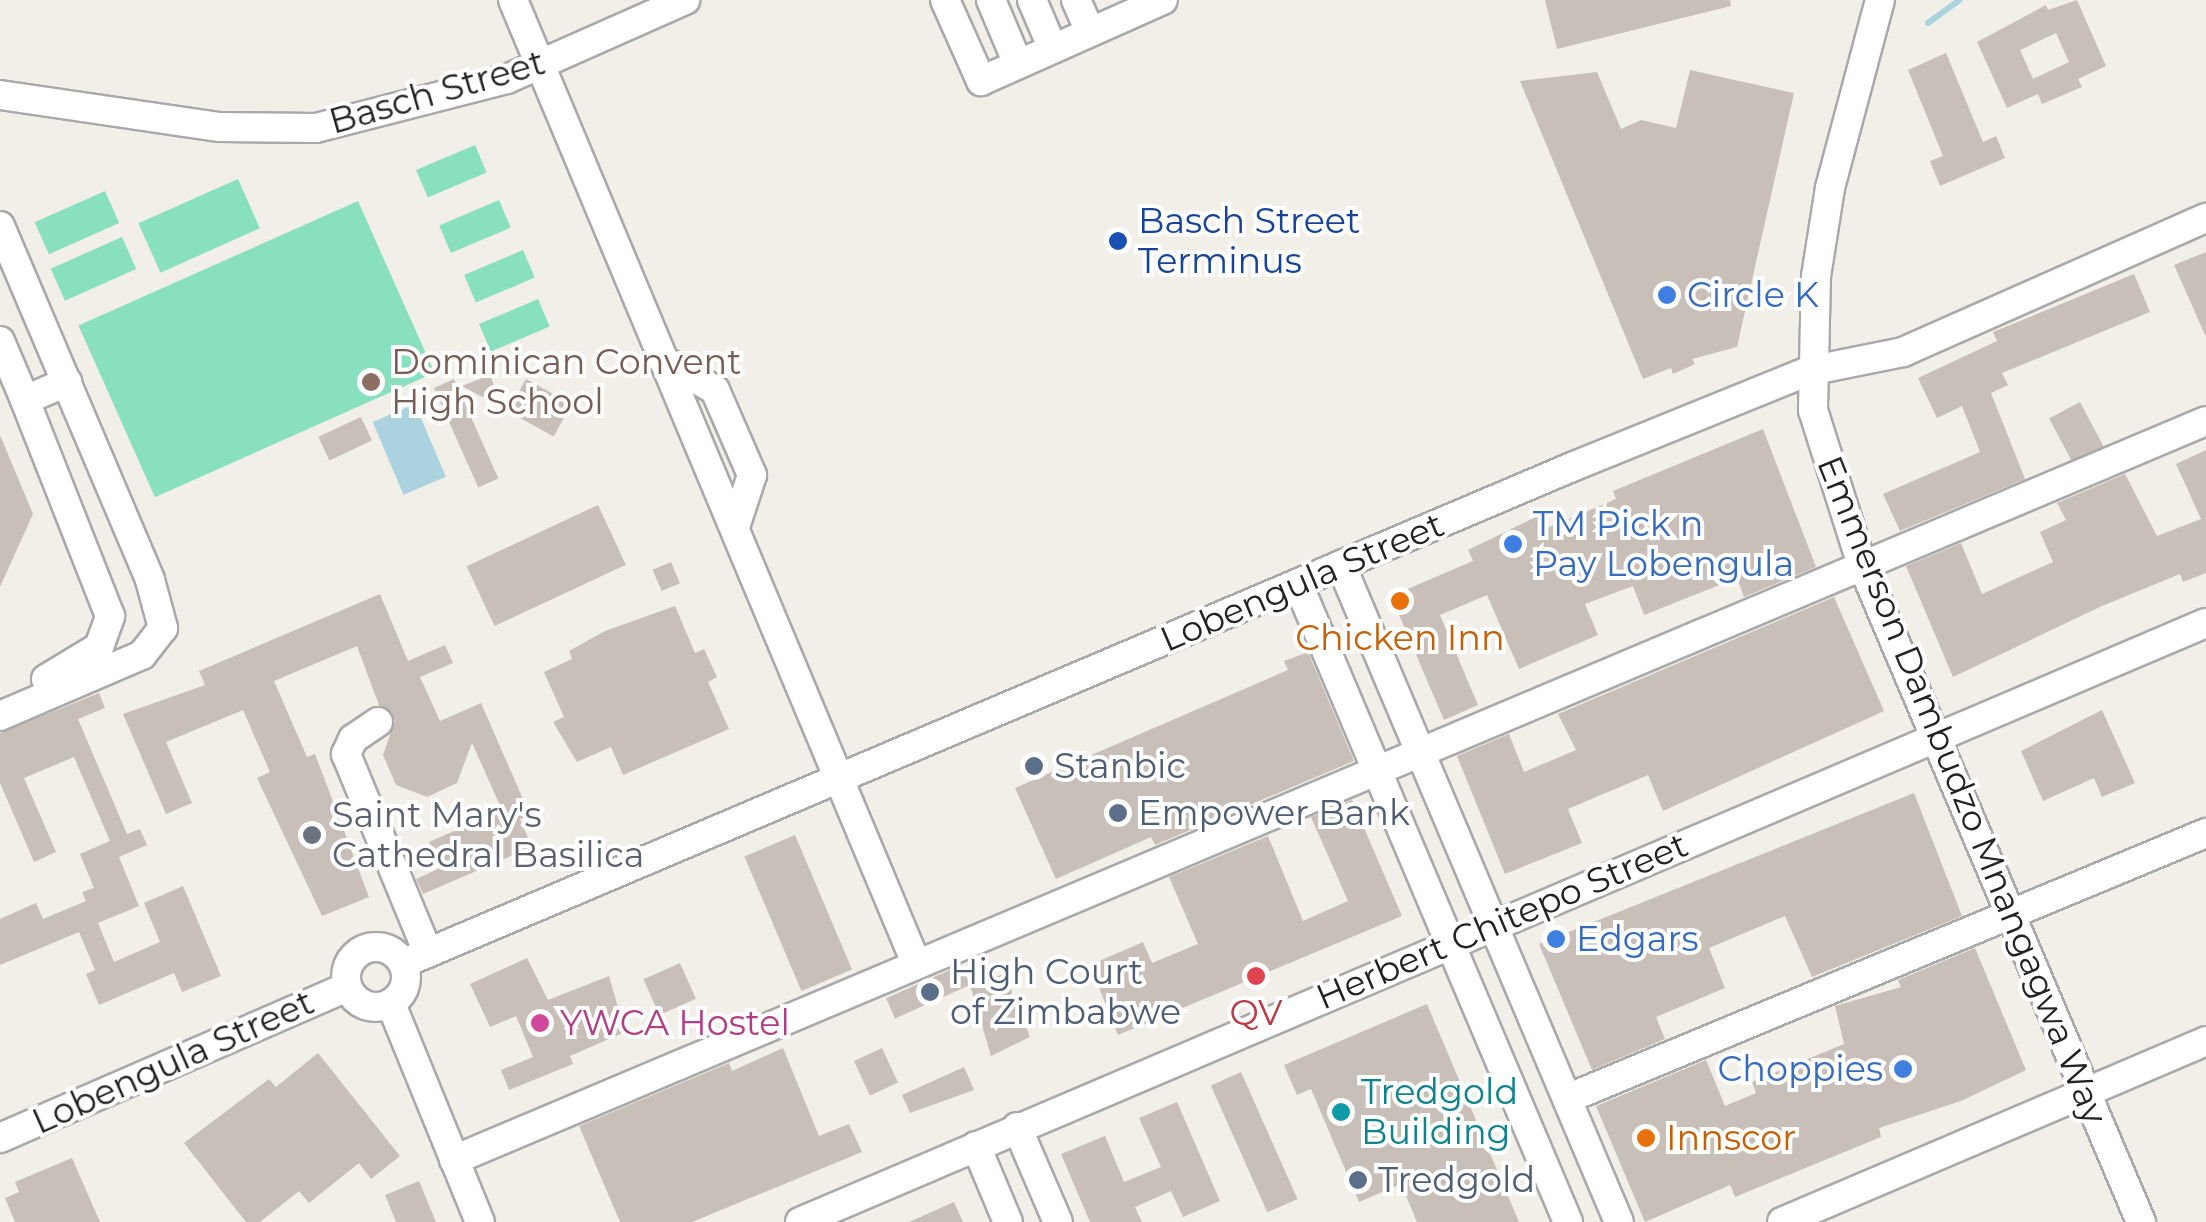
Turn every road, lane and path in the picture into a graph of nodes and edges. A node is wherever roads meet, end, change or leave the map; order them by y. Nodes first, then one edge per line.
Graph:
1 (513, 0) edge
2 (685, 0) edge
3 (945, 0) edge
4 (990, 0) edge
5 (1032, 0) edge
6 (1076, 0) edge
7 (1163, 0) edge
8 (1880, 0) edge
9 (1125, 8) edge
10 (1090, 32) junction
11 (1053, 49) junction
12 (1018, 64) junction
13 (539, 66) junction
14 (0, 95) edge
15 (2206, 218) edge
16 (0, 226) edge
17 (0, 341) edge
18 (1809, 370) junction
19 (67, 382) junction
20 (25, 400) junction
21 (2206, 420) edge
22 (1861, 562) junction
23 (1341, 565) junction
24 (1298, 584) junction
25 (2206, 623) edge
26 (0, 701) edge
27 (0, 716) edge
28 (378, 722) dead end
29 (1936, 738) junction
30 (1420, 749) junction
31 (1376, 768) junction
32 (843, 777) junction
33 (2206, 833) edge
34 (2010, 914) junction
35 (1494, 924) junction
36 (1450, 943) junction
37 (416, 958) junction
38 (916, 963) junction
39 (348, 987) junction
40 (392, 1004) junction
41 (2206, 1040) edge
42 (2086, 1092) junction
43 (1569, 1098) junction
44 (1017, 1126) junction
45 (0, 1138) edge
46 (976, 1146) junction
47 (454, 1160) junction
48 (480, 1222) edge
49 (800, 1222) edge
50 (1008, 1222) edge
51 (1058, 1222) edge
52 (1568, 1222) edge
53 (1619, 1222) edge
54 (1782, 1222) edge
55 (2140, 1222) edge

1 - 13 street
2 - 13 street, Basch Street
3 - 12 street
4 - 12 street
5 - 11 street
6 - 10 street
7 - 9 street
8 - 18 street, Emmerson Dambudzo Mnangagwa Way
9 - 10 street
10 - 11 street
11 - 12 street
13 - 14 street, Basch Street
13 - 32 street
15 - 18 street, Lobengula Street
16 - 19 street
17 - 20 street
18 - 22 street, Emmerson Dambudzo Mnangagwa Way
18 - 23 street, Lobengula Street
19 - 20 street
19 - 27 street
20 - 26 street
21 - 22 street
22 - 29 street, Emmerson Dambudzo Mnangagwa Way
22 - 30 street
23 - 24 street, Lobengula Street
23 - 30 street
24 - 31 street
24 - 32 street, Lobengula Street
25 - 29 street, Herbert Chitepo Street
28 - 37 street
29 - 34 street, Emmerson Dambudzo Mnangagwa Way
29 - 35 street, Herbert Chitepo Street
30 - 31 street
30 - 35 street
31 - 36 street
31 - 38 street
32 - 37 street, Lobengula Street
32 - 38 street
33 - 34 street
34 - 42 street, Emmerson Dambudzo Mnangagwa Way
34 - 43 street
35 - 36 street, Herbert Chitepo Street
35 - 43 street
36 - 44 street, Herbert Chitepo Street
36 - 52 street
37 - 39 street, Lobengula Street
37 - 40 street
38 - 47 street
39 - 40 street, Lobengula Street
39 - 45 street, Lobengula Street
40 - 47 street
41 - 42 street
42 - 54 street
42 - 55 street, Emmerson Dambudzo Mnangagwa Way
43 - 53 street
44 - 46 street, Herbert Chitepo Street
44 - 51 street
46 - 49 street, Herbert Chitepo Street
46 - 50 street
47 - 48 street

